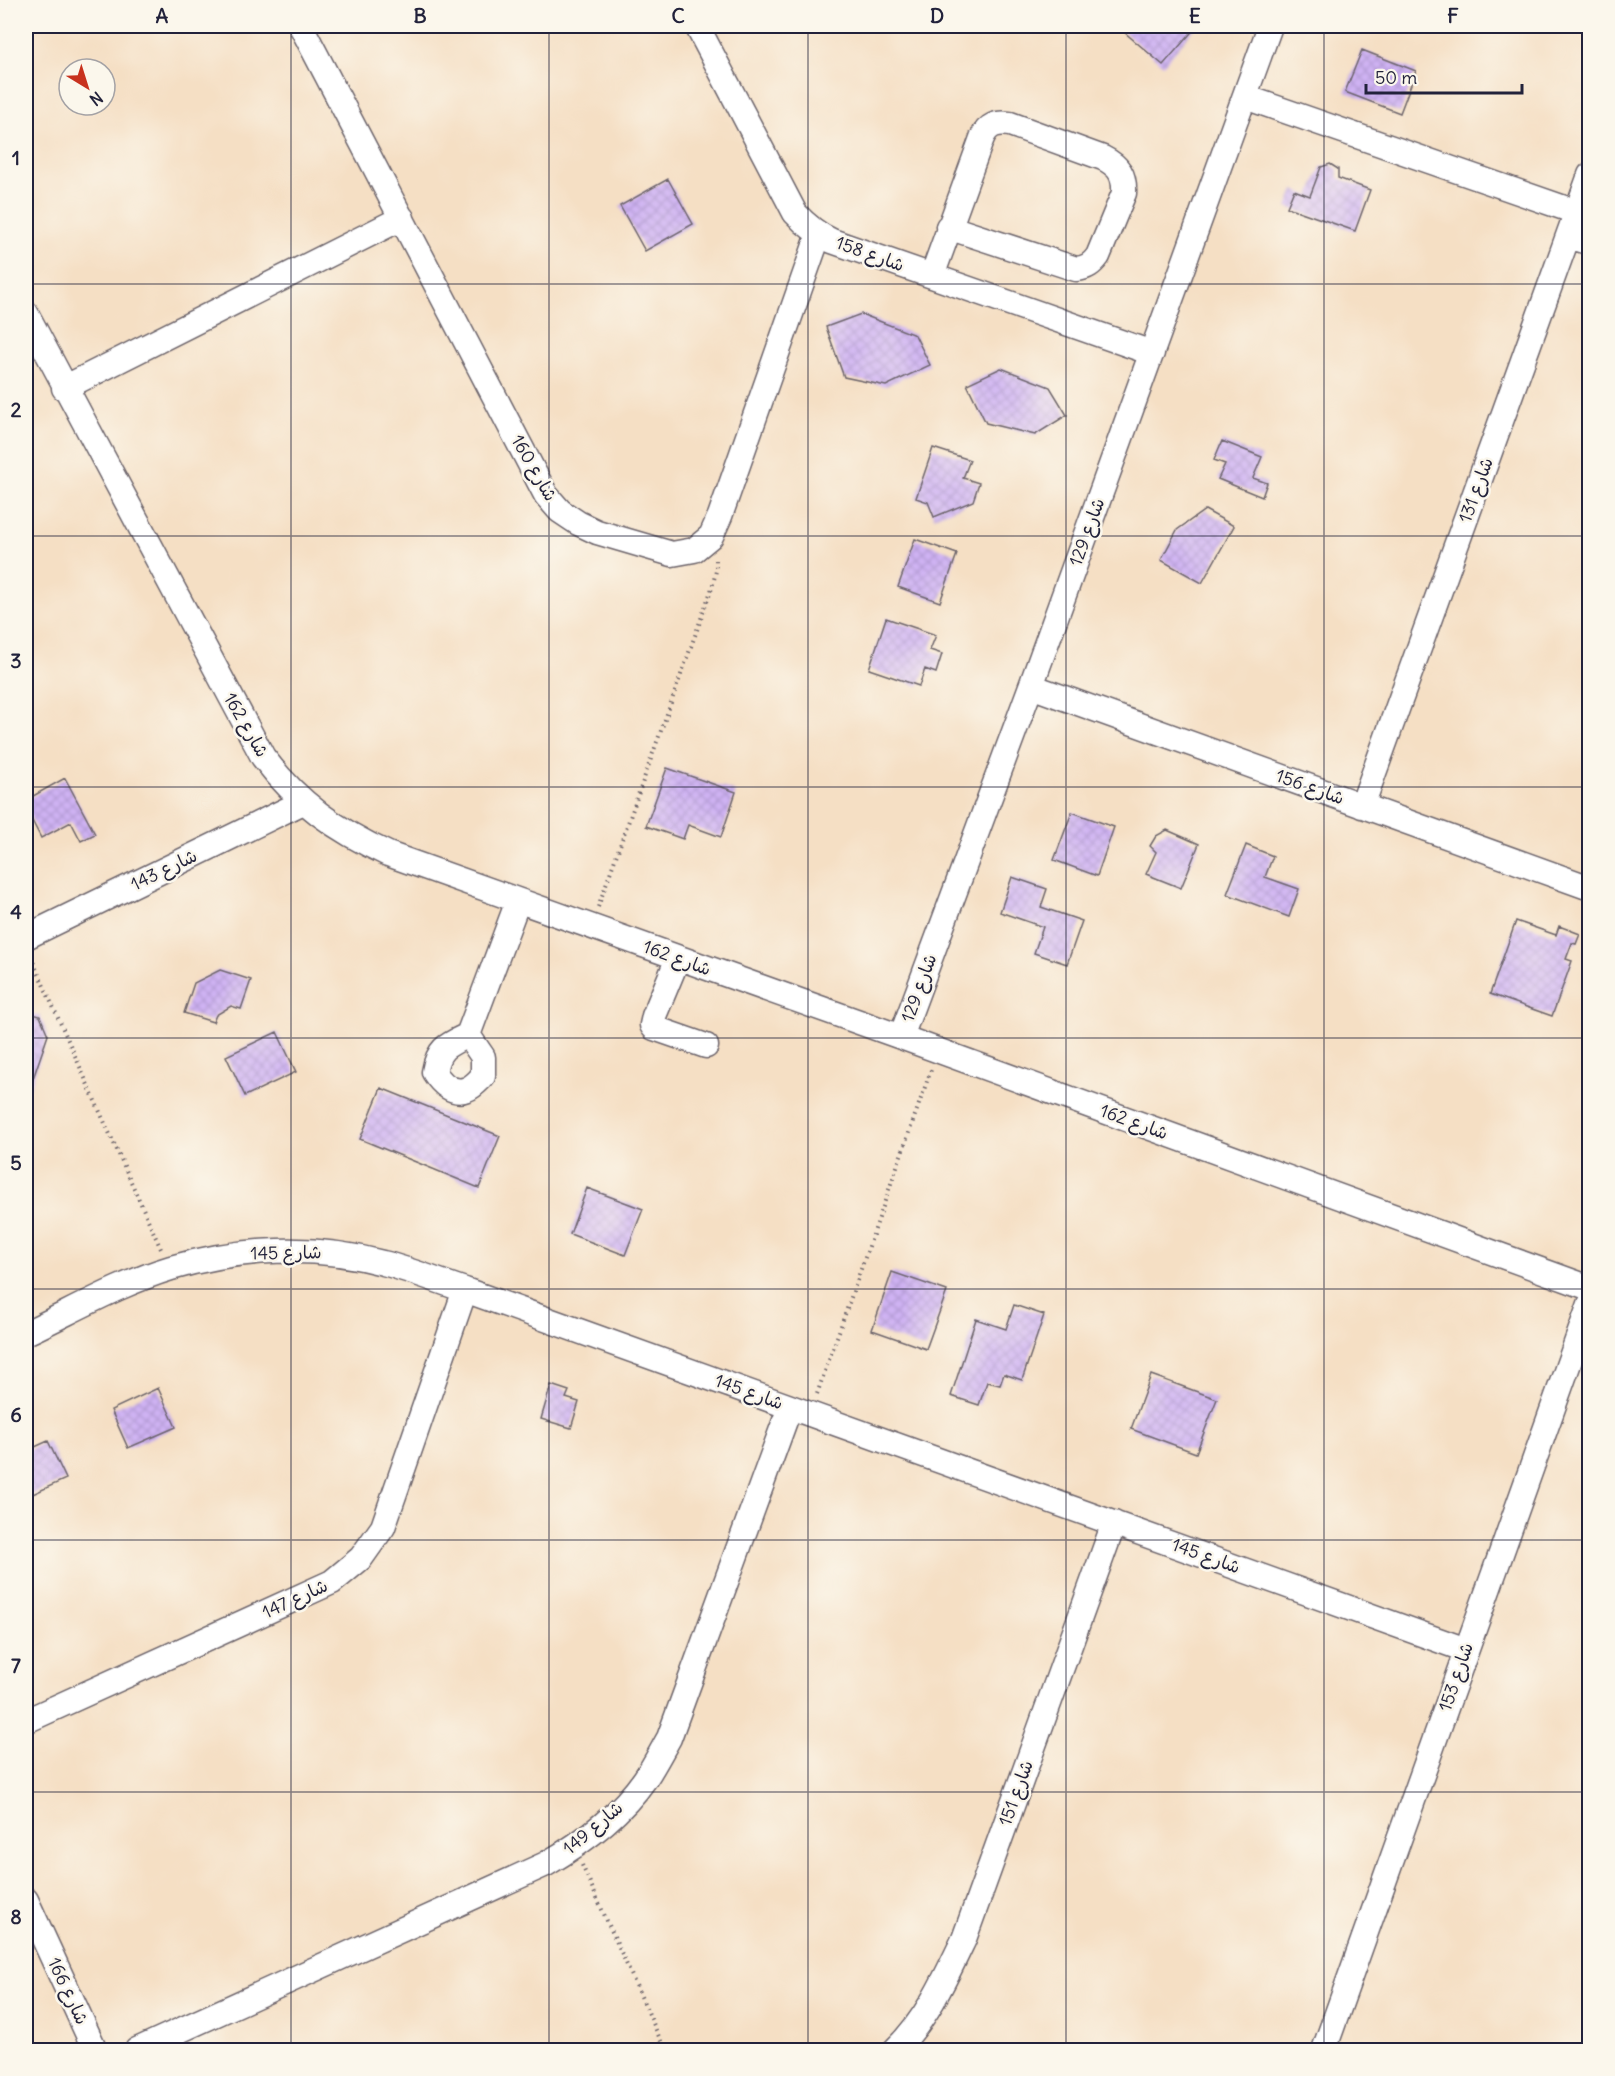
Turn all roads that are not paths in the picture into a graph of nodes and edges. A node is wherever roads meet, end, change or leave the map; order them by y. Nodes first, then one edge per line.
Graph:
1 (301, 26) edge
2 (697, 26) edge
3 (1270, 26) edge
4 (1245, 98) junction
5 (1590, 175) edge
6 (1576, 212) junction
7 (402, 218) junction
8 (948, 227) junction
9 (819, 234) junction
10 (1579, 239) edge
11 (932, 276) junction
12 (26, 313) edge
13 (1152, 353) junction
14 (64, 388) junction
15 (1031, 686) junction
16 (303, 802) junction
17 (1362, 806) junction
18 (1590, 888) edge
19 (518, 901) junction
20 (28, 945) edge
21 (678, 958) junction
22 (468, 1035) dead end
23 (901, 1037) junction
24 (706, 1046) dead end
25 (1590, 1288) edge
26 (465, 1290) junction
27 (1590, 1304) edge
28 (26, 1333) edge
29 (800, 1411) junction
30 (1114, 1523) junction
31 (1466, 1650) junction
32 (26, 1721) edge
33 (26, 1900) edge
34 (95, 2050) edge
35 (137, 2050) edge
36 (895, 2050) edge
37 (1324, 2050) edge

1 - 7 street, شارع 160
2 - 9 street, شارع 158
3 - 4 street, شارع 129
4 - 6 street
4 - 13 street, شارع 129
5 - 6 street, شارع 131
6 - 10 street, شارع 131
7 - 9 street, شارع 160
7 - 14 street
8 - 8 street
8 - 11 street
9 - 11 street, شارع 158
10 - 17 street, شارع 131
11 - 13 street, شارع 158
12 - 14 street, شارع 162
13 - 15 street, شارع 129
14 - 16 street, شارع 162
15 - 17 street, شارع 156
15 - 23 street, شارع 129
16 - 19 street, شارع 162
16 - 20 street, شارع 143
17 - 18 street, شارع 156
19 - 21 street, شارع 162
19 - 22 street
21 - 23 street, شارع 162
21 - 24 street
23 - 25 street, شارع 162
26 - 28 street, شارع 145
26 - 29 street, شارع 145
26 - 32 street, شارع 147
27 - 31 street, شارع 153
29 - 30 street, شارع 145
29 - 35 street, شارع 149
30 - 31 street, شارع 145
30 - 36 street, شارع 151
31 - 37 street, شارع 153
33 - 34 street, شارع 166

